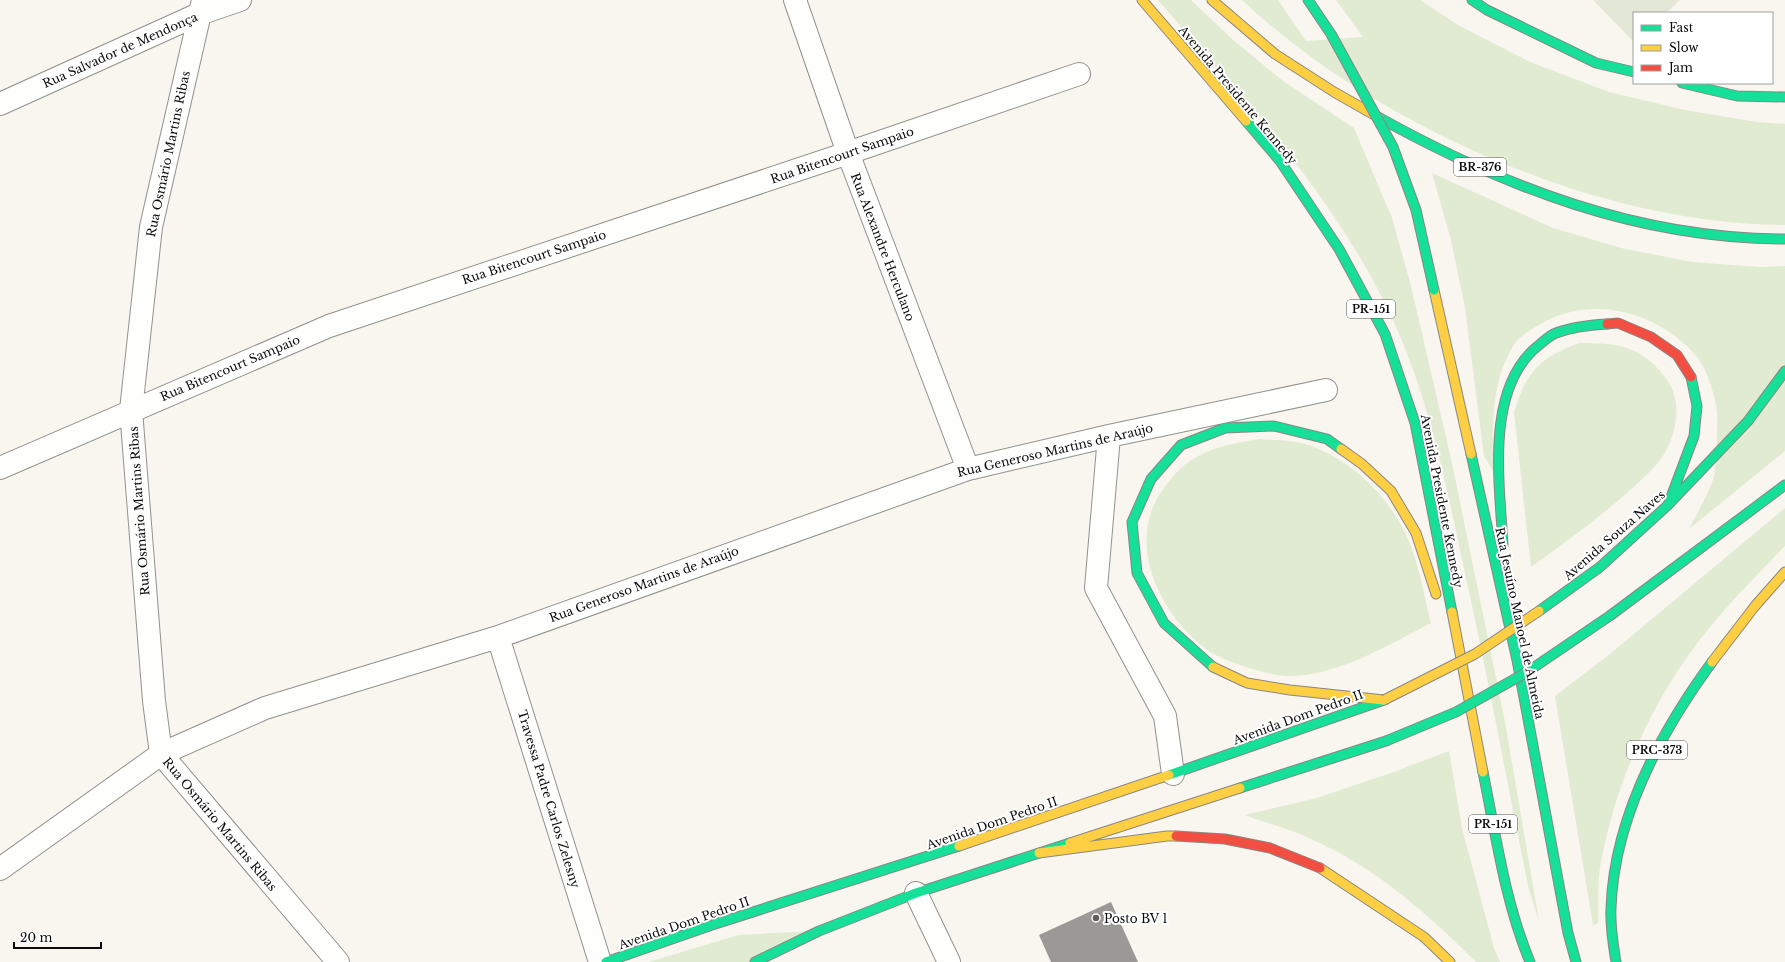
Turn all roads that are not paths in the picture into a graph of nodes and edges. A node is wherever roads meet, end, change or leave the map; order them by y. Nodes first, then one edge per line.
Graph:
1 (240, 0) edge
2 (795, 0) edge
3 (1142, 0) edge
4 (1212, 0) edge
5 (1308, 0) edge
6 (1472, 0) edge
7 (201, 7) edge
8 (1633, 72) edge
9 (1079, 74) dead end
10 (1686, 84) edge
11 (1785, 97) edge
12 (0, 104) edge
13 (848, 153) junction
14 (1785, 239) edge
15 (1785, 371) edge
16 (1326, 390) dead end
17 (131, 410) junction
18 (1109, 436) junction
19 (0, 468) edge
20 (968, 469) junction
21 (1785, 485) edge
22 (1668, 505) junction
23 (1785, 572) edge
24 (1438, 600) dead end
25 (1443, 615) dead end
26 (498, 637) junction
27 (1517, 660) junction
28 (1465, 683) junction
29 (1384, 700) junction
30 (161, 754) junction
31 (1173, 774) junction
32 (1039, 853) junction
33 (0, 869) edge
34 (916, 893) junction
35 (338, 962) edge
36 (600, 962) edge
37 (606, 962) edge
38 (755, 962) edge
39 (949, 962) edge
40 (1450, 962) edge
41 (1530, 962) edge
42 (1576, 962) edge
43 (1616, 962) edge

1 - 7 street, Rua Salvador de Mendonça
2 - 13 street, Rua Alexandre Herculano
3 - 28 main road, Avenida Presidente Kennedy / PR-151
4 - 14 main road, BR-376
5 - 27 main road, Rua Jesuíno Manoel de Almeida, bridge
6 - 8 main road
7 - 12 street, Rua Salvador de Mendonça
7 - 17 street, Rua Osmário Martins Ribas
9 - 13 street, Rua Bitencourt Sampaio
10 - 11 main road
13 - 17 street, Rua Bitencourt Sampaio
13 - 20 street, Rua Alexandre Herculano
15 - 22 main road, Avenida Souza Naves
16 - 18 street, Rua Generoso Martins de Araújo
17 - 19 street, Rua Bitencourt Sampaio
17 - 30 street, Rua Osmário Martins Ribas
18 - 20 street, Rua Generoso Martins de Araújo
18 - 31 street
20 - 26 street, Rua Generoso Martins de Araújo
21 - 32 main road, bridge
22 - 27 main road
22 - 29 main road, Avenida Souza Naves, bridge
23 - 43 main road, PRC-373
24 - 29 main road
25 - 28 main road
26 - 30 street, Rua Generoso Martins de Araújo
26 - 36 street, Travessa Padre Carlos Zelesny
27 - 42 main road, Rua Jesuíno Manoel de Almeida
28 - 41 main road, PR-151
29 - 31 main road, Avenida Dom Pedro II
30 - 33 street, Rua Generoso Martins de Araújo
30 - 35 street, Rua Osmário Martins Ribas
31 - 37 main road, Avenida Dom Pedro II
32 - 34 main road
32 - 40 main road
34 - 38 main road
34 - 39 street

